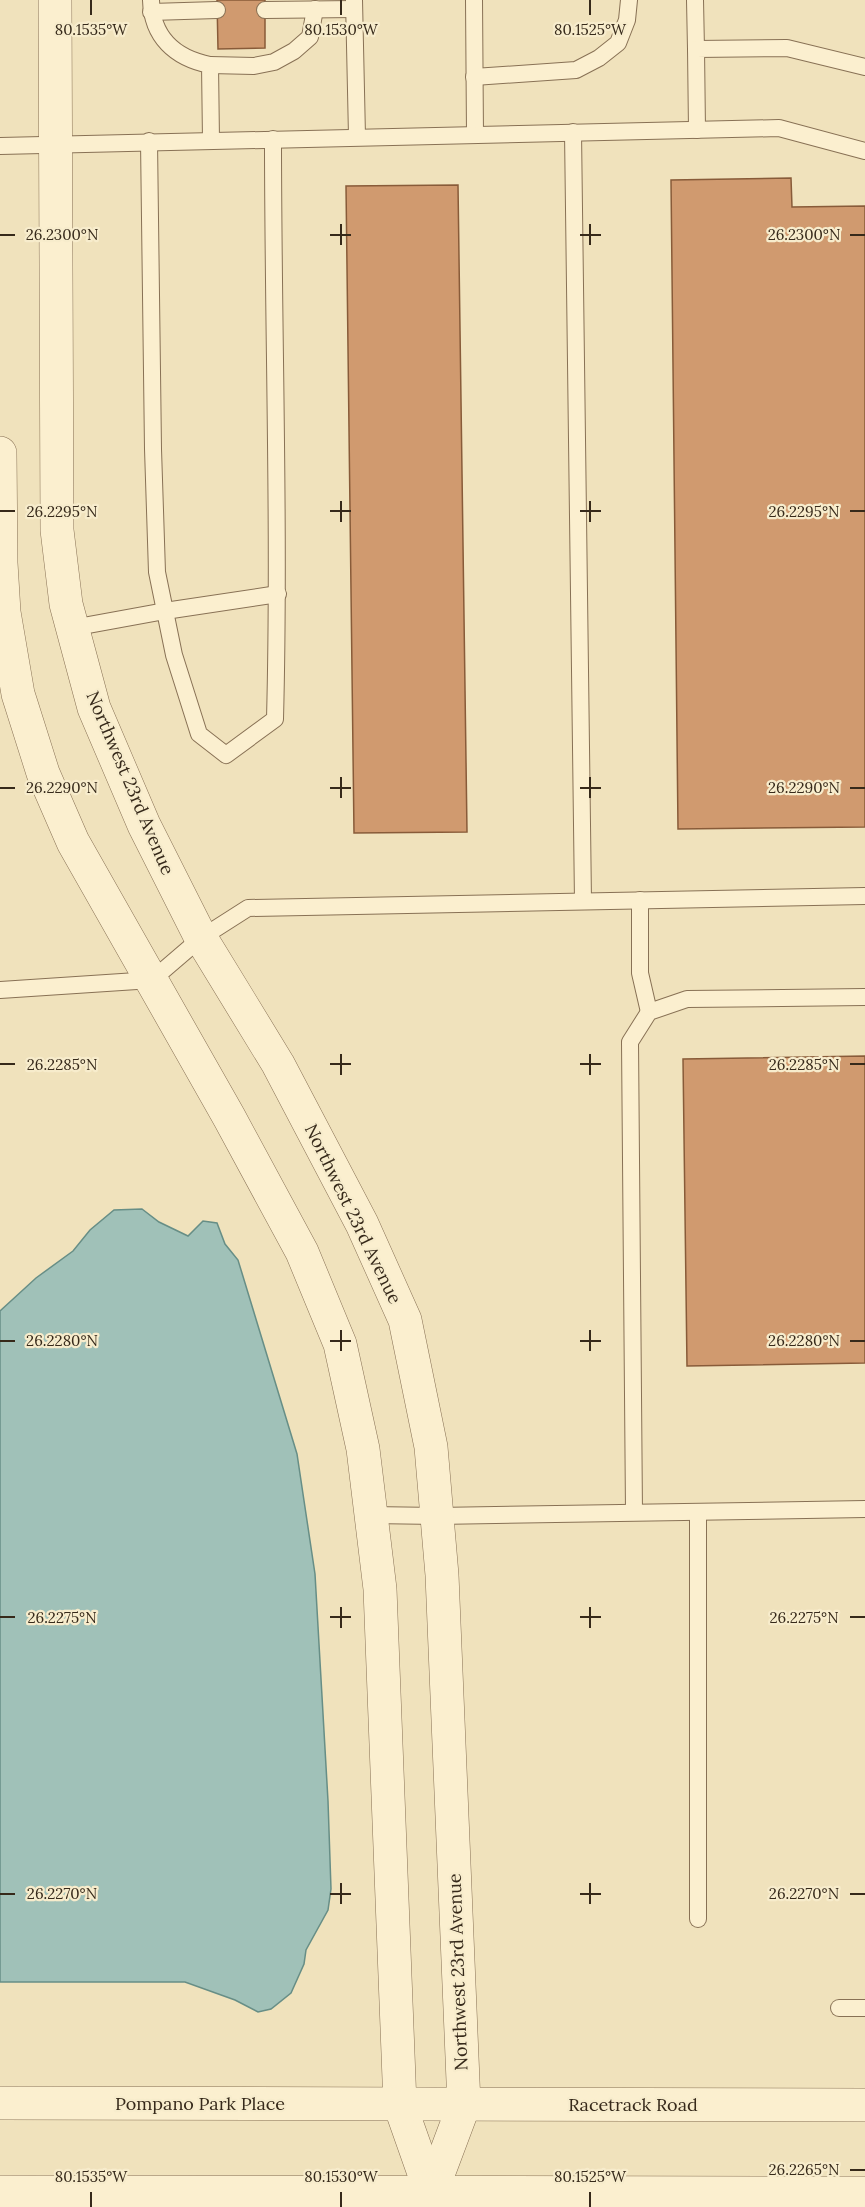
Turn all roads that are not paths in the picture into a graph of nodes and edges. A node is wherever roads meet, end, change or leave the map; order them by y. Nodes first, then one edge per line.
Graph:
1 (55, 0) edge
2 (474, 0) edge
3 (629, 0) edge
4 (695, 0) edge
5 (354, 5) edge
6 (151, 6) edge
7 (315, 9) junction
8 (217, 10) dead end
9 (265, 10) dead end
10 (696, 49) junction
11 (210, 65) junction
12 (865, 67) edge
13 (474, 77) junction
14 (697, 130) junction
15 (573, 132) junction
16 (475, 134) junction
17 (357, 136) junction
18 (273, 139) junction
19 (211, 140) junction
20 (149, 141) junction
21 (56, 143) junction
22 (0, 146) edge
23 (865, 151) edge
24 (0, 453) edge
25 (278, 594) junction
26 (165, 611) junction
27 (72, 628) junction
28 (865, 896) edge
29 (639, 900) junction
30 (583, 901) junction
31 (201, 938) junction
32 (152, 980) junction
33 (0, 990) edge
34 (865, 997) edge
35 (650, 1012) junction
36 (865, 1509) edge
37 (634, 1512) junction
38 (698, 1512) junction
39 (371, 1515) junction
40 (436, 1516) junction
41 (698, 1919) dead end
42 (840, 2008) dead end
43 (865, 2008) edge
44 (0, 2103) edge
45 (400, 2106) junction
46 (464, 2106) junction
47 (865, 2106) edge
48 (0, 2192) edge
49 (865, 2193) edge
50 (431, 2200) edge

1 - 21 street, Northwest 23rd Avenue
2 - 13 lane
3 - 13 lane
4 - 10 lane
5 - 7 lane
5 - 17 lane
6 - 8 lane
6 - 11 lane
7 - 9 lane
7 - 11 lane
10 - 12 lane
10 - 14 lane
11 - 19 lane
13 - 16 lane
14 - 15 lane
14 - 23 lane
15 - 16 lane
15 - 30 lane
16 - 17 lane
17 - 18 lane
18 - 19 lane
18 - 25 lane
19 - 20 lane
20 - 21 lane
20 - 26 lane
21 - 22 lane
21 - 27 street, Northwest 23rd Avenue
24 - 32 street
25 - 26 lane
25 - 26 lane
26 - 27 lane
27 - 31 street, Northwest 23rd Avenue
28 - 29 lane
29 - 30 lane
29 - 35 lane
30 - 31 lane
31 - 32 lane
31 - 40 street, Northwest 23rd Avenue
32 - 33 lane
32 - 39 street
34 - 35 lane
35 - 37 lane
36 - 38 lane
37 - 38 lane
37 - 40 lane
38 - 41 lane
39 - 40 lane
39 - 45 street
40 - 46 street, Northwest 23rd Avenue
42 - 43 lane
44 - 45 street, Pompano Park Place
45 - 46 street, Racetrack Road
45 - 50 street
46 - 47 street, Racetrack Road
46 - 50 street, Northwest 23rd Avenue
48 - 50 street
49 - 50 street

